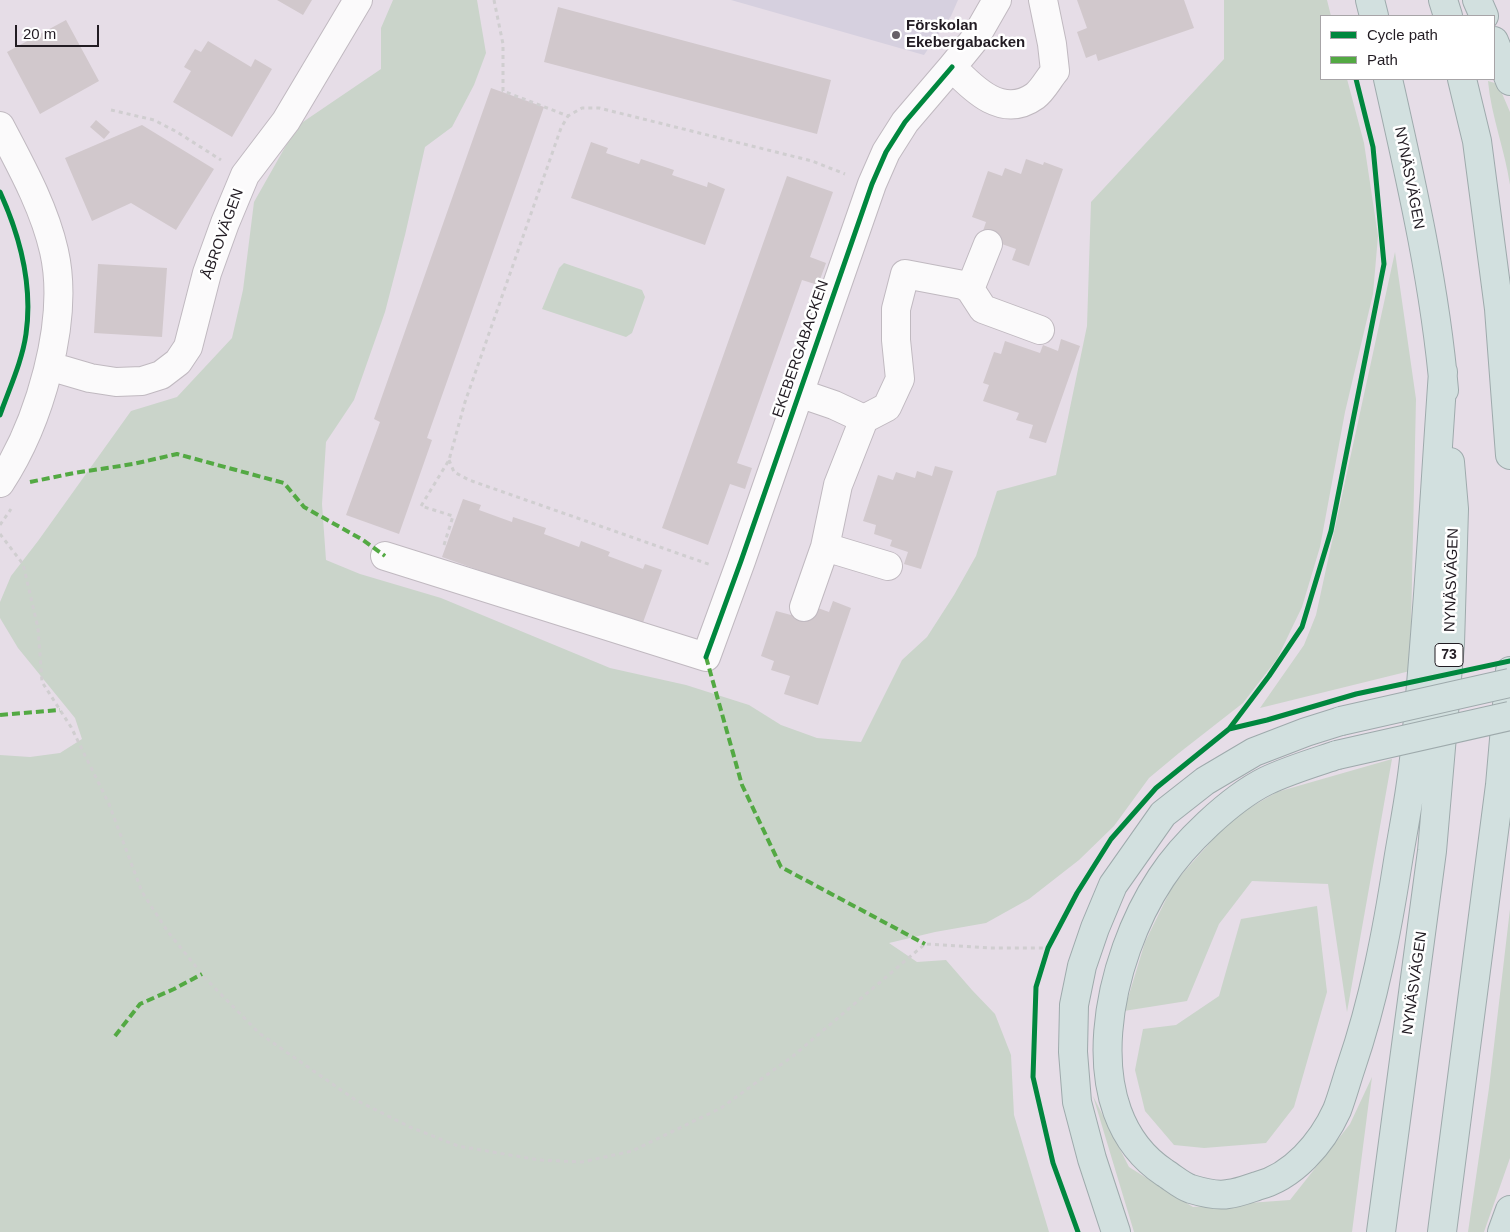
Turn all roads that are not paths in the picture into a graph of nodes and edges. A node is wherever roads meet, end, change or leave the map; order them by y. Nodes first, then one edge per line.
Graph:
1 (358, 0) edge
2 (997, 0) edge
3 (1043, 0) edge
4 (1370, 0) edge
5 (1443, 0) edge
6 (1477, 0) edge
7 (1374, 15) edge
8 (1448, 15) edge
9 (1484, 15) edge
10 (1495, 44) edge
11 (952, 67) junction
12 (1388, 80) edge
13 (1462, 80) edge
14 (1510, 81) edge
15 (0, 126) edge
16 (988, 244) dead end
17 (970, 289) junction
18 (1040, 330) dead end
19 (49, 366) junction
20 (1442, 372) junction
21 (799, 393) junction
22 (864, 419) junction
23 (1510, 455) edge
24 (0, 483) edge
25 (825, 546) junction
26 (385, 556) dead end
27 (888, 566) dead end
28 (804, 607) dead end
29 (1510, 671) edge
30 (1510, 683) edge
31 (1510, 716) edge
32 (1510, 1210) edge
33 (1116, 1232) edge
34 (1381, 1232) edge
35 (1442, 1232) edge
36 (1502, 1232) edge

1 - 19 street, ÅBROVÄGEN
2 - 11 street, EKEBERGABACKEN
3 - 11 street
4 - 7 highway
5 - 8 highway
6 - 9 highway
10 - 14 highway
11 - 21 street, EKEBERGABACKEN
12 - 20 highway, NYNÄSVÄGEN / 73
13 - 23 highway
15 - 19 street
16 - 17 street
17 - 18 street
17 - 22 street
19 - 24 street
20 - 31 highway, bridge
20 - 34 highway, NYNÄSVÄGEN / 73
21 - 22 street
21 - 26 street, EKEBERGABACKEN
22 - 25 street
25 - 27 street
25 - 28 street
29 - 35 highway
30 - 33 highway, bridge
32 - 36 highway

